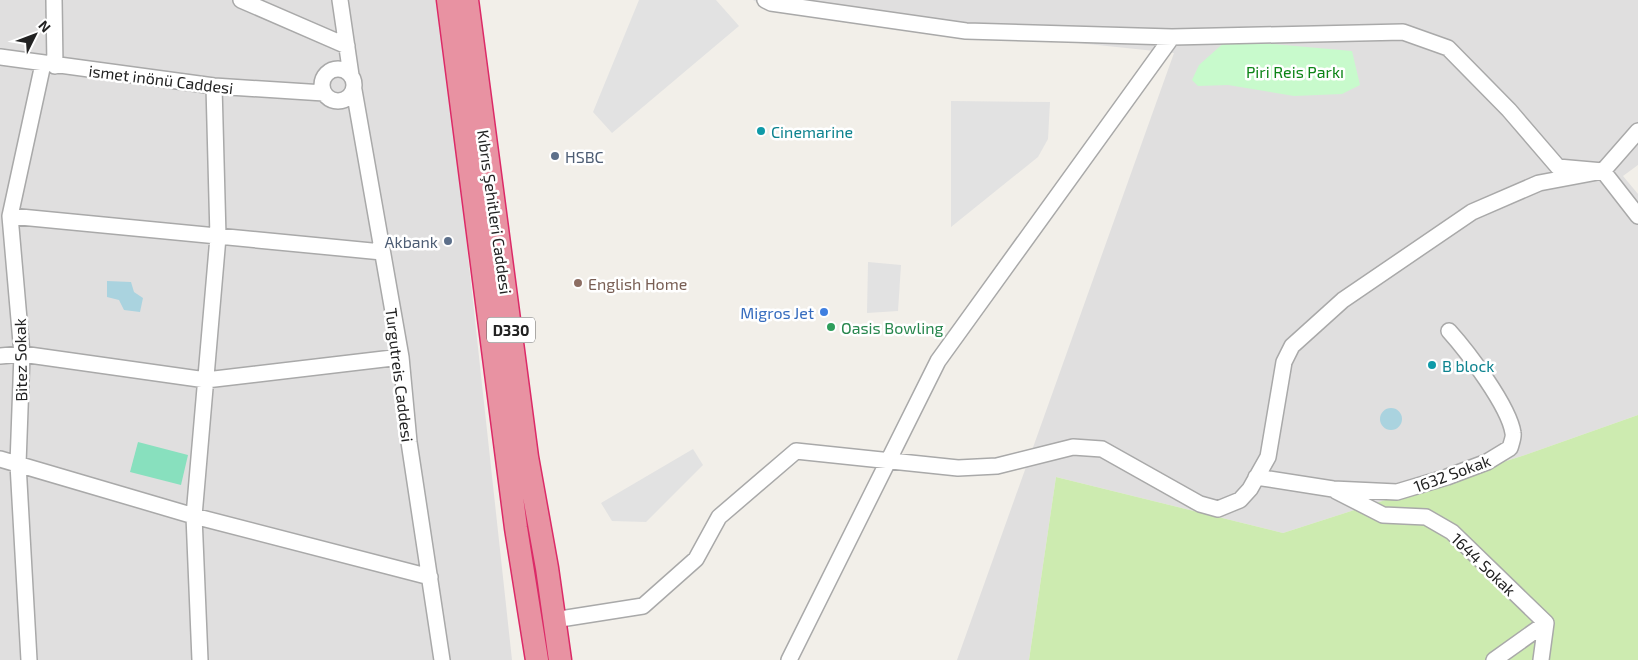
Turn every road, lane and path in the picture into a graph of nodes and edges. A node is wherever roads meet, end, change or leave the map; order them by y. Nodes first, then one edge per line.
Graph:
1 (54, 0) edge
2 (241, 0) edge
3 (340, 0) edge
4 (448, 0) edge
5 (467, 0) edge
6 (765, 0) edge
7 (1172, 37) junction
8 (347, 46) junction
9 (0, 57) edge
10 (49, 65) junction
11 (351, 74) junction
12 (325, 75) junction
13 (214, 86) junction
14 (354, 90) junction
15 (297, 91) junction
16 (324, 93) junction
17 (342, 101) junction
18 (357, 111) junction
19 (1638, 131) edge
20 (1603, 171) junction
21 (10, 216) junction
22 (1638, 216) edge
23 (218, 237) junction
24 (382, 252) junction
25 (1449, 331) dead end
26 (22, 354) junction
27 (0, 356) edge
28 (401, 357) junction
29 (206, 380) junction
30 (0, 459) edge
31 (889, 462) junction
32 (18, 464) junction
33 (1256, 477) junction
34 (1332, 489) junction
35 (194, 516) junction
36 (430, 577) junction
37 (554, 620) junction
38 (1546, 623) junction
39 (29, 660) edge
40 (200, 660) edge
41 (442, 660) edge
42 (537, 660) edge
43 (560, 660) edge
44 (789, 660) edge
45 (1494, 660) edge
46 (1541, 660) edge

1 - 10 street, Bitez Sokak
2 - 8 street
3 - 8 street
4 - 42 highway, Kıbrıs Şehitleri Caddesi / D330
5 - 37 highway, Kıbrıs Şehitleri Caddesi / D330
6 - 7 street
7 - 20 street
7 - 31 street
8 - 11 street
8 - 12 street
9 - 10 street, ismet inönü Caddesi
10 - 13 street, ismet inönü Caddesi
10 - 21 street, Bitez Sokak
11 - 12 street
11 - 14 street
12 - 15 street
12 - 16 street
13 - 15 street, ismet inönü Caddesi
13 - 23 street
14 - 17 street
14 - 18 street, Turgutreis Caddesi
15 - 16 street, ismet inönü Caddesi
16 - 17 street
17 - 18 street
18 - 24 street, Turgutreis Caddesi
19 - 20 street
20 - 22 street
20 - 33 street
21 - 23 street
21 - 26 street, Bitez Sokak
23 - 24 street
23 - 29 street
24 - 28 street, Turgutreis Caddesi
25 - 34 street, 1632 Sokak
26 - 27 street
26 - 29 street
26 - 32 street, Bitez Sokak
28 - 29 street
28 - 36 street, Turgutreis Caddesi
29 - 35 street
30 - 32 street
31 - 33 street
31 - 37 street
31 - 44 street
32 - 35 street
32 - 39 street, Bitez Sokak
33 - 34 street, 1632 Sokak
34 - 38 street, 1644 Sokak
35 - 36 street
35 - 40 street
36 - 41 street, Turgutreis Caddesi
37 - 43 highway, Kıbrıs Şehitleri Caddesi / D330
38 - 45 street
38 - 46 street

